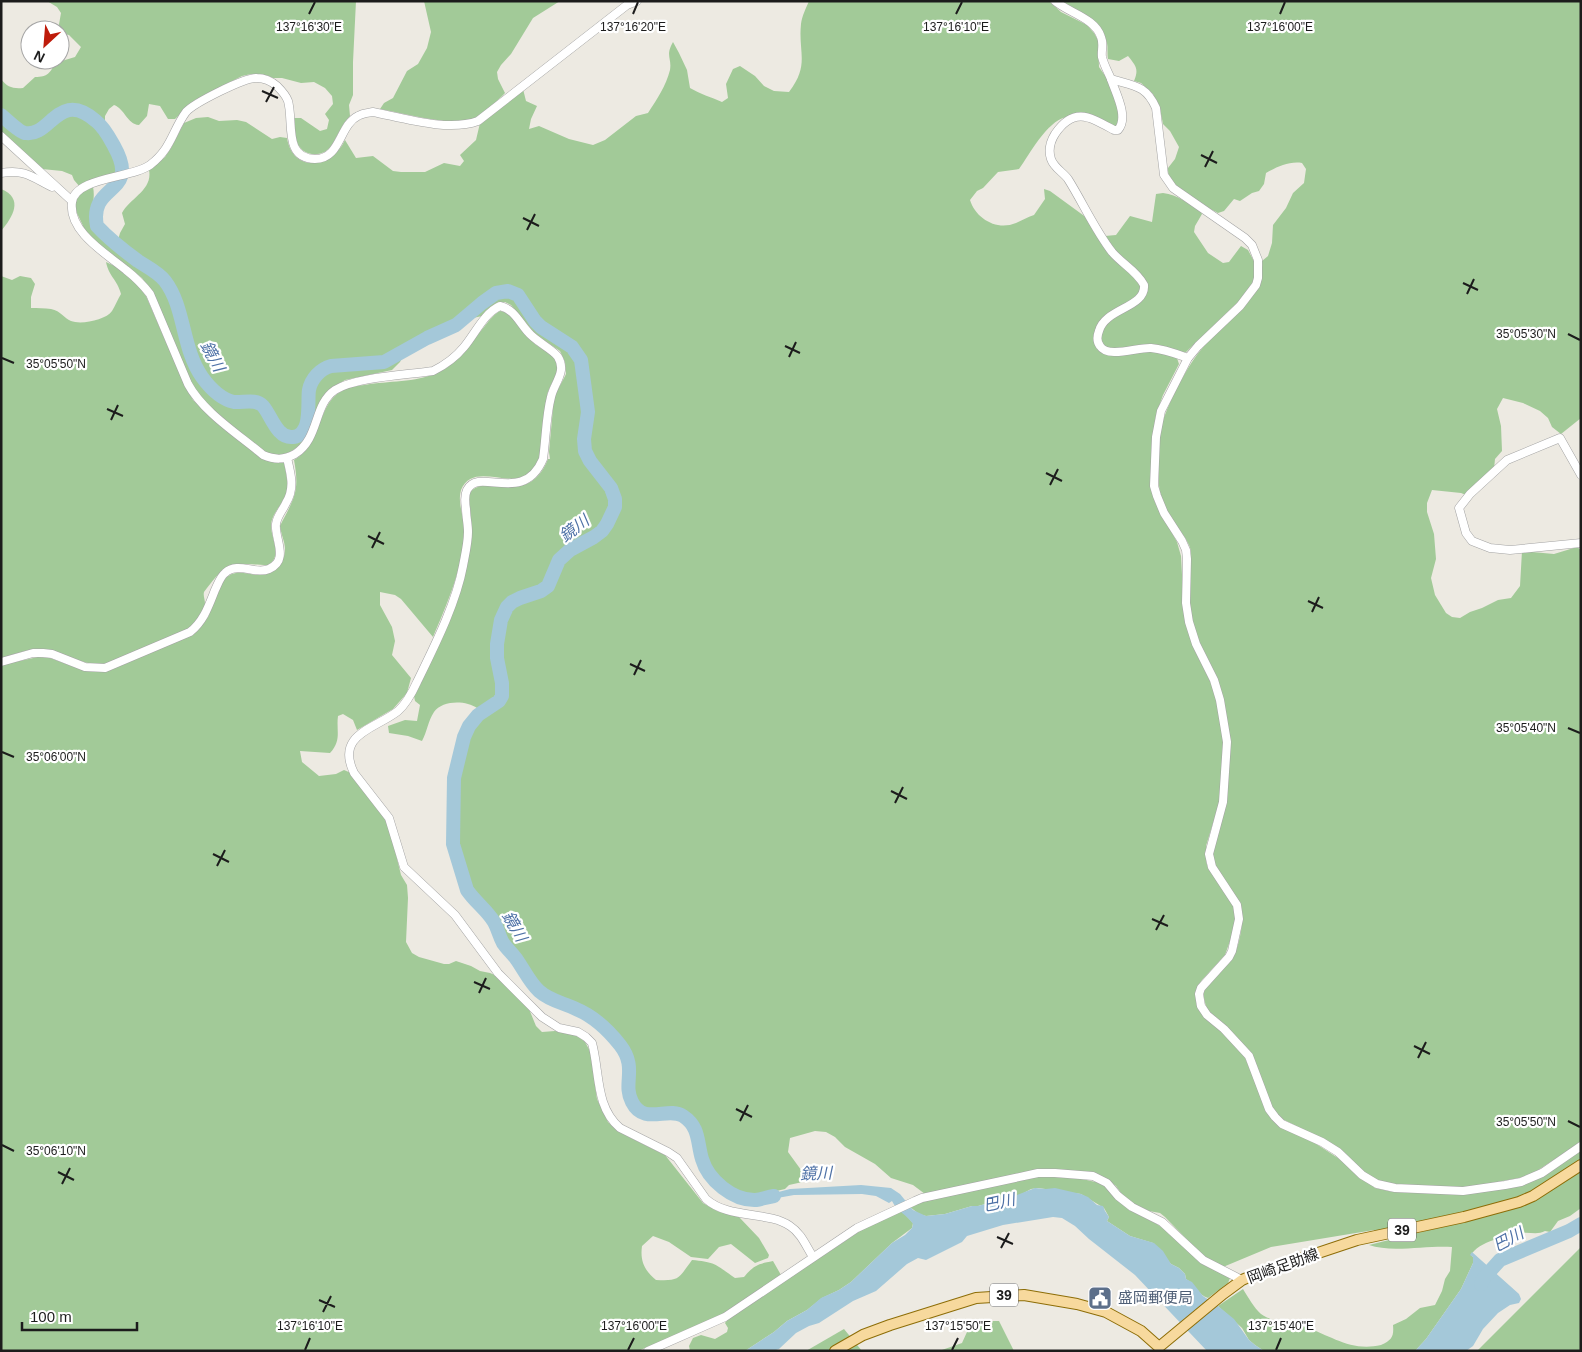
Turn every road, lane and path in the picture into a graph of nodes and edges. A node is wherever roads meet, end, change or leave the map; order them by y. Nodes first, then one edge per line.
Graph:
1 (637, 1) edge
2 (1055, 1) edge
3 (1111, 80) junction
4 (1, 136) edge
5 (1, 173) edge
6 (72, 201) junction
7 (1188, 358) junction
8 (287, 458) junction
9 (1581, 475) edge
10 (1581, 542) edge
11 (1, 662) edge
12 (1581, 1146) edge
13 (1581, 1165) edge
14 (813, 1257) junction
15 (1242, 1280) junction
16 (1163, 1346) edge
17 (648, 1351) edge
18 (835, 1351) edge

1 - 6 street
2 - 3 street
3 - 7 street
3 - 7 street
4 - 6 street
5 - 6 street
6 - 8 street
7 - 12 street
8 - 11 street
8 - 14 street
9 - 10 street
13 - 15 main road, 岡崎足助線 / 39
14 - 15 street
14 - 17 street
15 - 16 main road, 岡崎足助線 / 39
16 - 18 main road, 岡崎足助線 / 39

